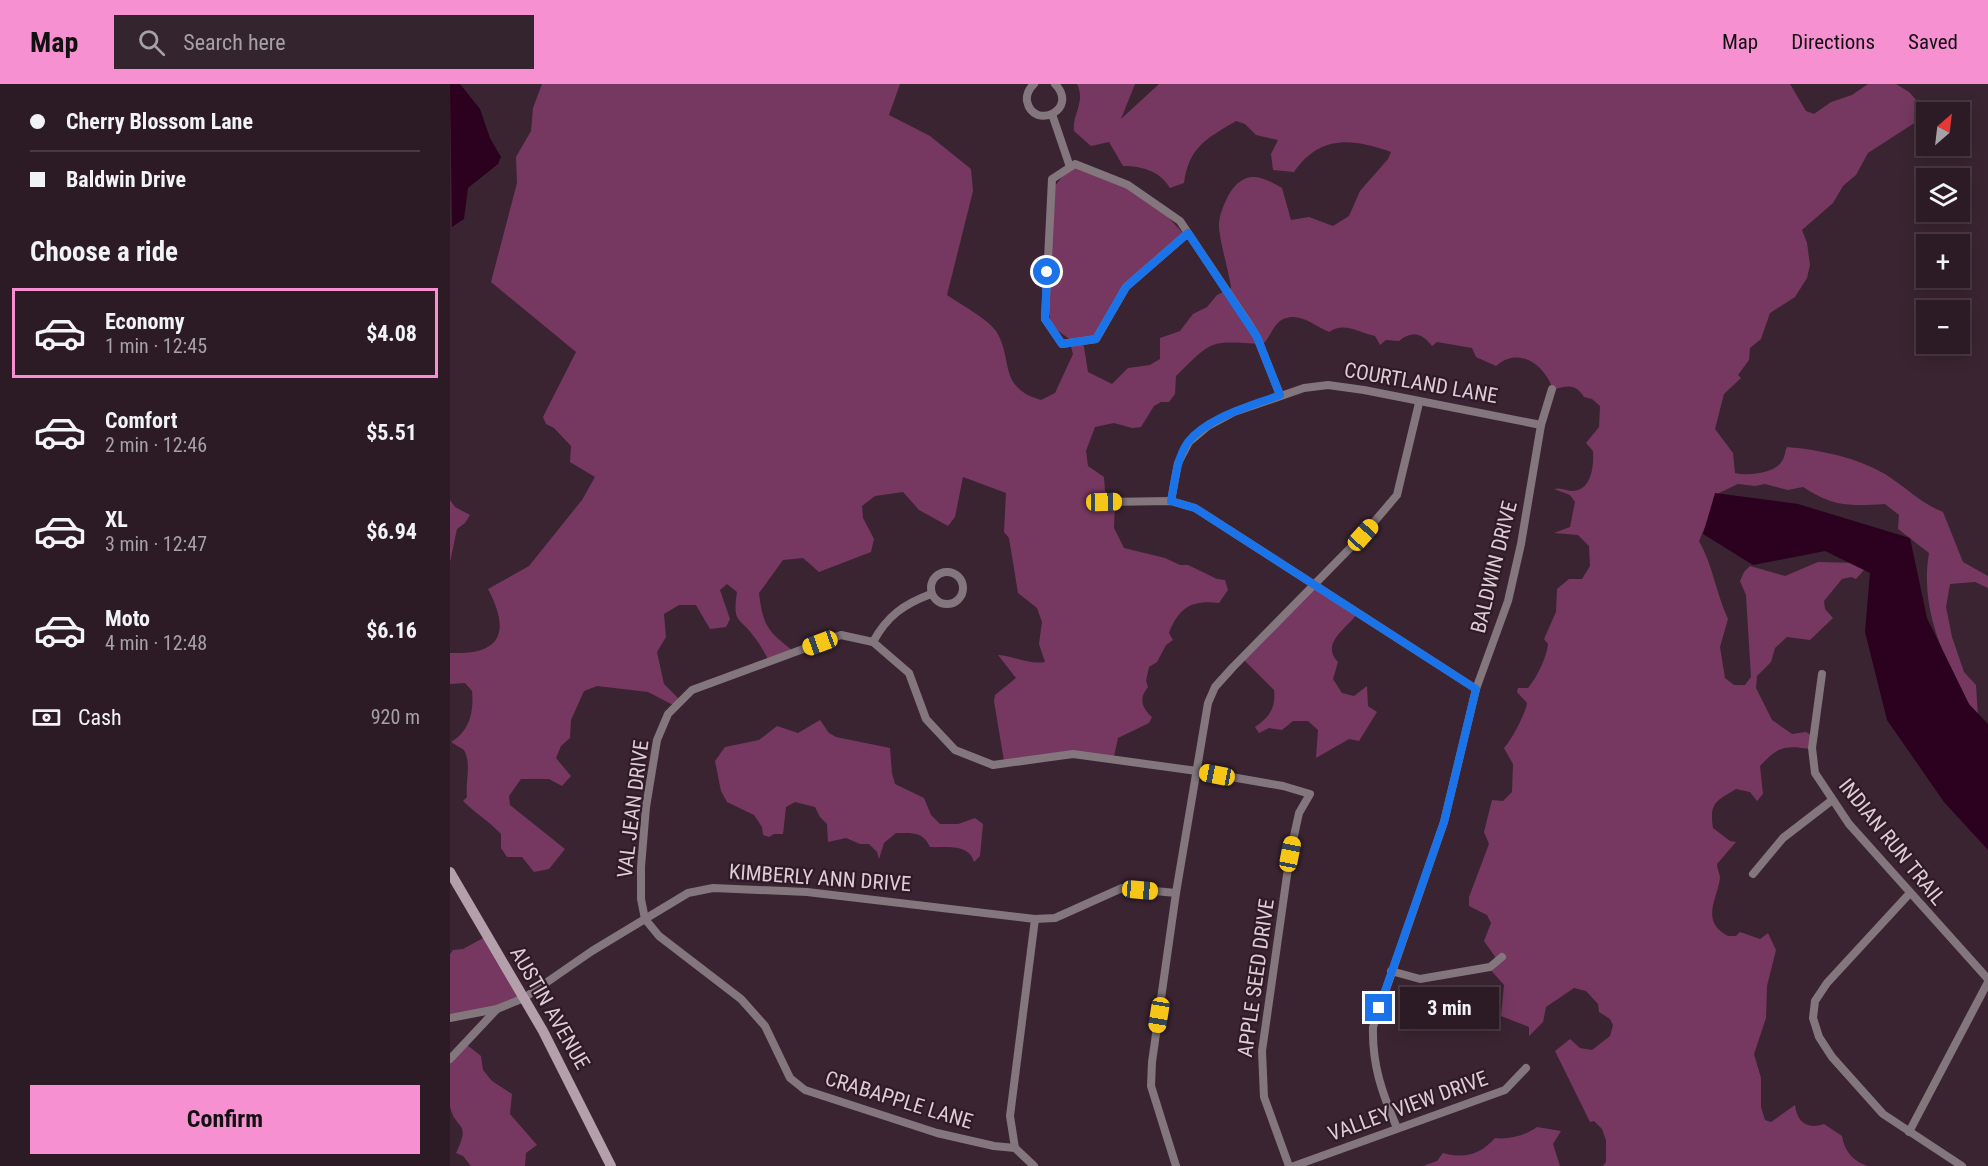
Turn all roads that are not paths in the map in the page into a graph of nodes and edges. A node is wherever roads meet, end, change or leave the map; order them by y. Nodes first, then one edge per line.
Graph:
1 (1034, 84) edge
2 (1055, 84) edge
3 (1052, 114) junction
4 (1070, 167) junction
5 (1188, 233) junction
6 (1552, 389) dead end
7 (1280, 395) junction
8 (1419, 403) junction
9 (1541, 425) junction
10 (1171, 501) junction
11 (1104, 502) dead end
12 (1314, 585) junction
13 (931, 594) junction
14 (873, 642) junction
15 (1822, 674) dead end
16 (1476, 689) junction
17 (1197, 771) junction
18 (1310, 794) joint
19 (1831, 801) junction
20 (450, 872) edge
21 (1753, 874) dead end
22 (1176, 893) junction
23 (1910, 893) junction
24 (645, 919) junction
25 (1035, 919) junction
26 (1502, 957) dead end
27 (1391, 971) junction
28 (1988, 980) edge
29 (524, 998) junction
30 (497, 1009) junction
31 (450, 1018) edge
32 (450, 1059) edge
33 (1526, 1068) dead end
34 (1397, 1128) junction
35 (1909, 1132) junction
36 (1015, 1148) junction
37 (611, 1166) edge
38 (1034, 1166) edge
39 (1176, 1166) edge
40 (1289, 1166) edge
41 (1294, 1166) edge
42 (1962, 1166) edge

1 - 3 street
2 - 3 street
3 - 4 street
4 - 5 street
4 - 5 street
5 - 7 street
6 - 9 street, BALDWIN DRIVE
7 - 8 street, COURTLAND LANE
7 - 10 street, COURTLAND LANE
8 - 9 street, COURTLAND LANE
8 - 12 street
9 - 16 street, BALDWIN DRIVE
10 - 11 street
10 - 12 street
12 - 16 street
12 - 17 street
13 - 13 street
13 - 14 street
14 - 17 street, VAL JEAN DRIVE
14 - 24 street, VAL JEAN DRIVE
15 - 19 street, INDIAN RUN TRAIL
16 - 27 street, BALDWIN DRIVE
17 - 18 street, VAL JEAN DRIVE
17 - 22 street
18 - 40 street, APPLE SEED DRIVE
19 - 21 street
19 - 23 street, INDIAN RUN TRAIL
20 - 29 street, AUSTIN AVENUE
22 - 25 street, KIMBERLY ANN DRIVE
22 - 39 street
23 - 28 street, INDIAN RUN TRAIL
23 - 35 street
24 - 25 street, KIMBERLY ANN DRIVE
24 - 29 street, KIMBERLY ANN DRIVE
24 - 36 street, CRABAPPLE LANE
25 - 36 street
26 - 27 street
27 - 34 street, BALDWIN DRIVE
28 - 35 street
29 - 30 street, KIMBERLY ANN DRIVE
29 - 37 street, AUSTIN AVENUE
30 - 31 street
30 - 32 street
33 - 34 street, VALLEY VIEW DRIVE
34 - 41 street, VALLEY VIEW DRIVE
35 - 42 street
36 - 38 street

